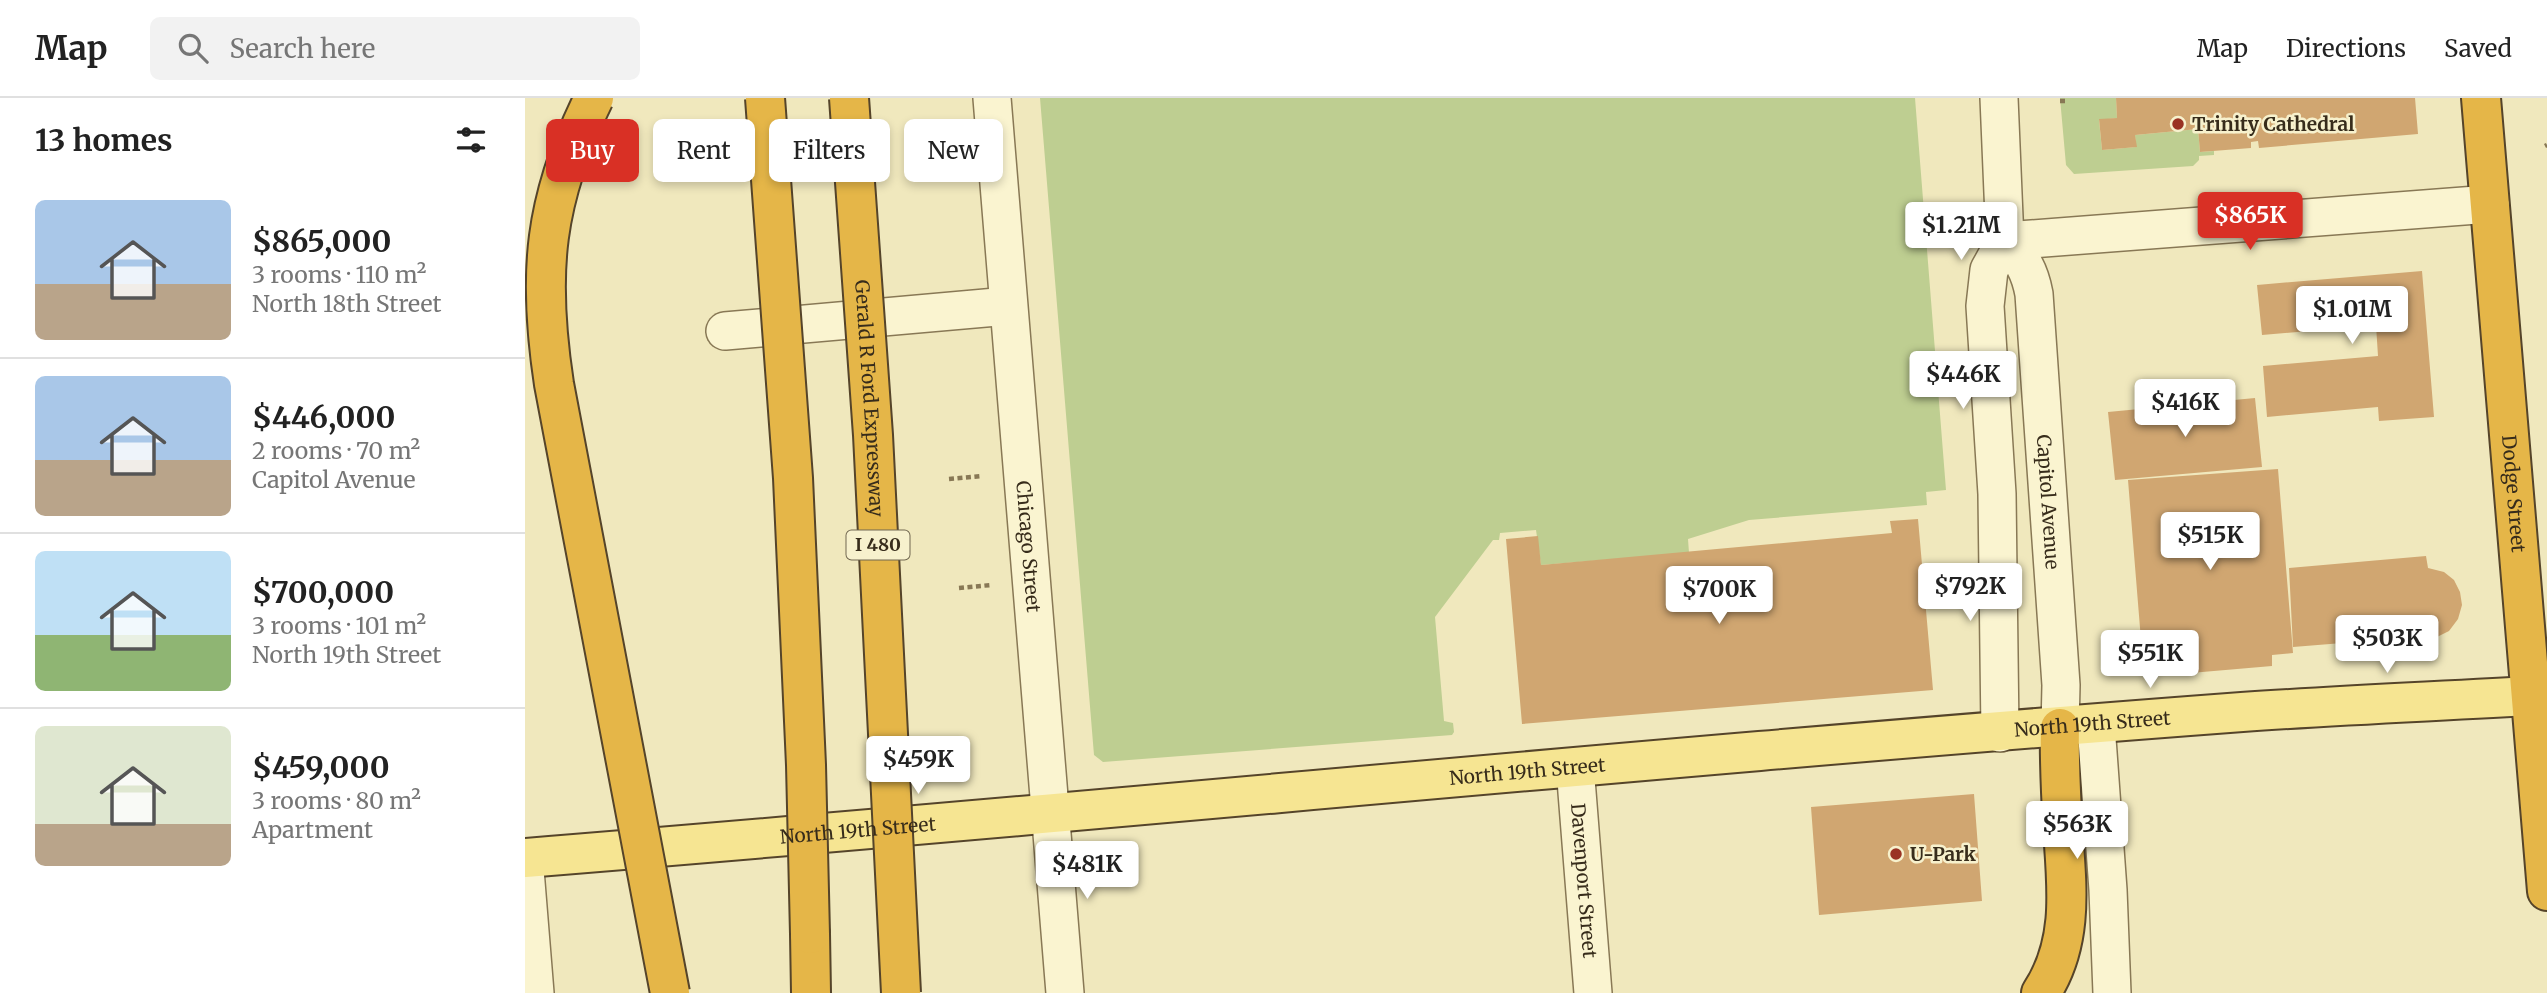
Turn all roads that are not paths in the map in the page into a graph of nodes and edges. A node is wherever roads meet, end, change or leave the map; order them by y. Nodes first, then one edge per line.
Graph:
1 (594, 98) edge
2 (765, 98) edge
3 (849, 98) edge
4 (992, 98) edge
5 (1999, 98) edge
6 (2481, 98) edge
7 (2490, 204) junction
8 (2005, 242) junction
9 (1009, 306) junction
10 (725, 331) dead end
11 (2539, 695) edge
12 (2078, 726) junction
13 (2000, 733) junction
14 (1575, 766) junction
15 (1051, 814) junction
16 (525, 858) edge
17 (525, 870) edge
18 (2547, 891) edge
19 (535, 993) edge
20 (670, 993) edge
21 (811, 993) edge
22 (901, 993) edge
23 (1065, 993) edge
24 (1593, 993) edge
25 (2041, 993) edge
26 (2112, 993) edge

1 - 20 highway, bridge
2 - 21 highway, bridge
3 - 22 highway, Gerald R Ford Expressway / I 480, bridge
4 - 9 street, Chicago Street
5 - 8 street
6 - 7 highway, Dodge Street
7 - 8 street
7 - 11 highway, Dodge Street
8 - 12 street, Capitol Avenue
8 - 13 street
9 - 10 street
9 - 15 street, Chicago Street
11 - 12 main road, North 19th Street
11 - 18 highway, Dodge Street
12 - 13 main road, North 19th Street
12 - 25 highway
12 - 26 street, Capitol Avenue
13 - 14 main road, North 19th Street
14 - 15 main road, North 19th Street
14 - 24 street, Davenport Street
15 - 16 main road, North 19th Street
15 - 23 street, Chicago Street
17 - 19 street

